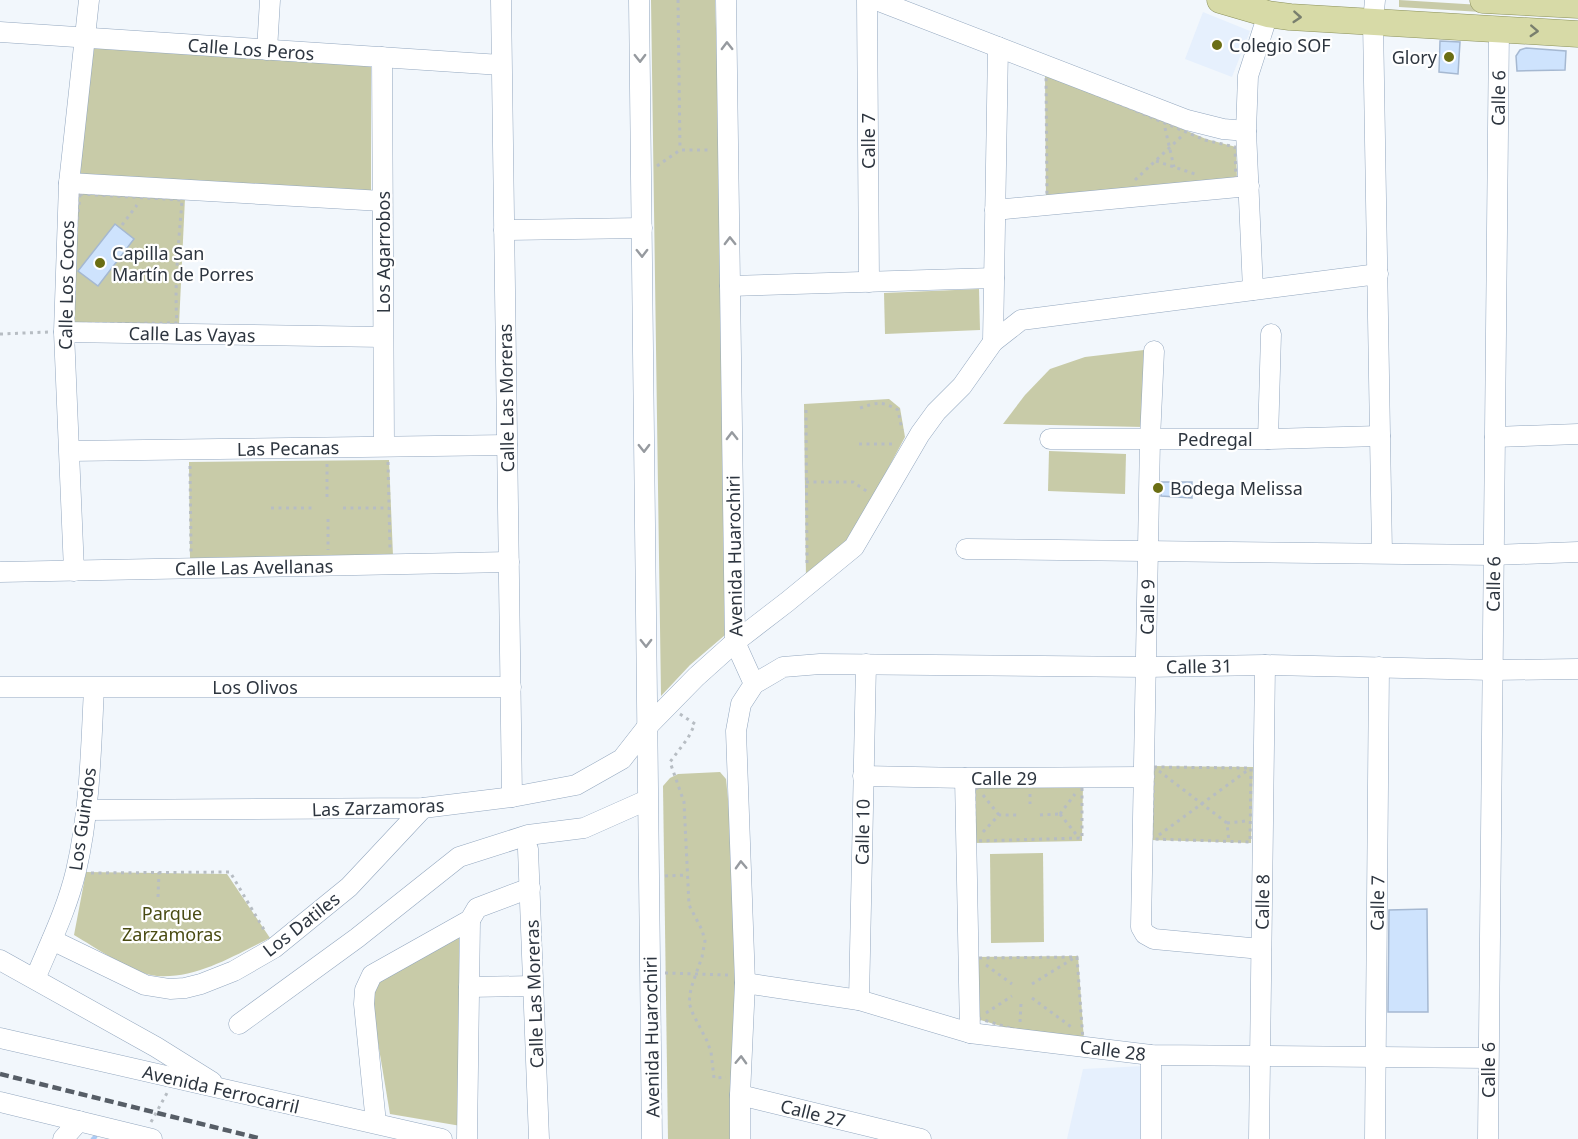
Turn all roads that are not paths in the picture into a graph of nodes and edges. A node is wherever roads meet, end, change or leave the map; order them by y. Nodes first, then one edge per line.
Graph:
1 (89, 0) edge
2 (270, 0) edge
3 (501, 0) edge
4 (639, 0) edge
5 (726, 0) edge
6 (867, 0) edge
7 (876, 0) edge
8 (1220, 0) edge
9 (1483, 0) edge
10 (1578, 5) edge
11 (1374, 11) edge
12 (1268, 14) junction
13 (1499, 29) junction
14 (0, 32) edge
15 (1578, 34) edge
16 (85, 38) junction
17 (998, 47) junction
18 (267, 50) junction
19 (382, 57) junction
20 (501, 65) junction
21 (1246, 131) junction
22 (69, 183) junction
23 (1249, 186) junction
24 (382, 201) junction
25 (995, 210) junction
26 (642, 228) junction
27 (504, 230) junction
28 (1378, 274) junction
29 (994, 278) junction
30 (869, 282) junction
31 (730, 286) junction
32 (1253, 290) junction
33 (64, 332) junction
34 (1271, 334) dead end
35 (384, 337) junction
36 (993, 342) junction
37 (1154, 351) dead end
38 (1578, 434) edge
39 (1380, 436) junction
40 (1494, 437) junction
41 (1150, 439) junction
42 (1268, 439) junction
43 (1050, 440) dead end
44 (507, 445) junction
45 (70, 451) junction
46 (386, 454) junction
47 (966, 549) dead end
48 (1148, 551) junction
49 (1578, 552) edge
50 (1382, 554) junction
51 (1493, 555) junction
52 (509, 562) junction
53 (74, 571) junction
54 (0, 573) edge
55 (735, 642) junction
56 (866, 664) junction
57 (1265, 664) junction
58 (1146, 667) junction
59 (1379, 668) junction
60 (1578, 669) edge
61 (1492, 670) junction
62 (754, 684) junction
63 (0, 687) edge
64 (511, 687) junction
65 (94, 688) junction
66 (647, 727) junction
67 (1149, 772) junction
68 (863, 776) junction
69 (971, 782) junction
70 (512, 797) junction
71 (647, 800) junction
72 (423, 808) junction
73 (86, 810) junction
74 (528, 849) dead end
75 (530, 888) junction
76 (470, 920) junction
77 (52, 940) junction
78 (1262, 949) junction
79 (0, 960) edge
80 (35, 979) junction
81 (745, 979) junction
82 (533, 986) junction
83 (469, 987) junction
84 (859, 1000) junction
85 (239, 1024) dead end
86 (973, 1025) junction
87 (0, 1038) edge
88 (1151, 1055) junction
89 (1260, 1056) junction
90 (1376, 1057) junction
91 (1488, 1058) junction
92 (225, 1089) junction
93 (740, 1095) junction
94 (0, 1102) edge
95 (79, 1121) junction
96 (376, 1123) junction
97 (146, 1138) edge
98 (63, 1139) edge
99 (442, 1139) edge
100 (467, 1139) edge
101 (539, 1139) edge
102 (652, 1139) edge
103 (740, 1139) edge
104 (921, 1139) edge
105 (1151, 1139) edge
106 (1259, 1139) edge
107 (1375, 1139) edge
108 (1488, 1139) edge

1 - 16 street, Calle Los Cocos
2 - 18 street
3 - 20 street, Calle Las Moreras
4 -> 26 street, Avenida Huarochiri
31 -> 5 street, Avenida Huarochiri
6 - 30 street, Calle 7
7 - 17 street
8 - 12 main road
9 - 10 main road
12 -> 11 main road
11 - 13 main road
11 - 28 street
12 - 21 street
13 -> 15 main road
13 - 40 street, Calle 6
14 - 16 street, Calle Los Peros
16 - 18 street, Calle Los Peros
16 - 22 street, Calle Los Cocos
17 - 21 street
17 - 25 street
18 - 19 street, Calle Los Peros
19 - 20 street, Calle Los Peros
19 - 24 street, Los Agarrobos
20 - 27 street, Calle Las Moreras
21 - 23 street
22 - 24 street
22 - 33 street, Calle Los Cocos
23 - 25 street
23 - 32 street
24 - 35 street, Los Agarrobos
25 - 29 street
26 - 27 street
26 -> 66 street, Avenida Huarochiri
27 - 44 street, Calle Las Moreras
28 - 32 street, Las Zarzamoras
28 - 39 street
29 - 30 street
29 - 36 street
30 - 31 street
55 -> 31 street, Avenida Huarochiri
32 - 36 street, Las Zarzamoras
33 - 35 street, Calle Las Vayas
33 - 45 street, Calle Los Cocos
34 - 42 street
35 - 46 street, Los Agarrobos
36 - 55 street, Las Zarzamoras
37 - 41 street, Calle 9
38 - 40 street
39 - 42 street, Pedregal
39 - 50 street
40 - 51 street, Calle 6
41 - 42 street, Pedregal
41 - 43 street, Pedregal
41 - 48 street, Calle 9
44 - 46 street, Las Pecanas
44 - 52 street, Calle Las Moreras
45 - 46 street, Las Pecanas
45 - 53 street, Calle Los Cocos
47 - 48 street
48 - 50 street
48 - 58 street, Calle 9
49 - 51 street
50 - 51 street
51 - 61 street, Calle 6
52 - 53 street, Calle Las Avellanas
52 - 64 street, Calle Las Moreras
53 - 54 street, Calle Las Avellanas
55 - 62 street, Avenida Huarochiri
55 - 66 street, Las Zarzamoras
56 - 58 street, Calle 31
56 - 62 street, Calle 31
56 - 68 street, Calle 10
57 - 58 street, Calle 31
57 - 59 street, Calle 31
57 - 78 street, Calle 8
58 - 67 street, Calle 9
59 - 61 street, Calle 31
59 - 90 street, Calle 7
60 - 61 street, Calle 31
61 - 91 street, Calle 6
81 -> 62 street
63 - 65 street, Los Olivos
64 - 65 street, Los Olivos
64 - 70 street, Calle Las Moreras
65 - 73 street, Los Guindos
66 - 70 street, Las Zarzamoras
66 - 71 street, Avenida Huarochiri
67 - 69 street, Calle 29
67 - 78 street, Calle 9
68 - 69 street, Calle 29
68 - 84 street, Calle 10
69 - 86 street
70 - 72 street, Las Zarzamoras
71 - 85 street
71 - 102 street, Avenida Huarochiri
72 - 73 street, Las Zarzamoras
72 - 77 street, Los Datiles
73 - 77 street, Los Guindos
74 - 75 street, Calle Las Moreras
75 - 76 street
75 - 82 street, Calle Las Moreras
76 - 83 street
76 - 96 street
77 - 80 street, Los Guindos
78 - 89 street, Calle 8
79 - 80 street
80 - 92 street
81 - 84 street, Calle 28
93 -> 81 street
82 - 83 street
82 - 101 street, Calle Las Moreras
83 - 100 street
84 - 86 street, Calle 28
86 - 88 street, Calle 28
87 - 92 street, Avenida Ferrocarril
88 - 89 street, Calle 28
88 - 105 street
89 - 90 street, Calle 28
89 - 106 street, Calle 8
90 - 91 street, Calle 28
90 - 107 street, Calle 7
91 - 108 street, Calle 6
92 - 96 street, Avenida Ferrocarril
93 - 103 street
93 - 104 street, Calle 27
94 - 95 street
95 - 97 street
95 - 98 street
96 - 99 street, Avenida Ferrocarril

